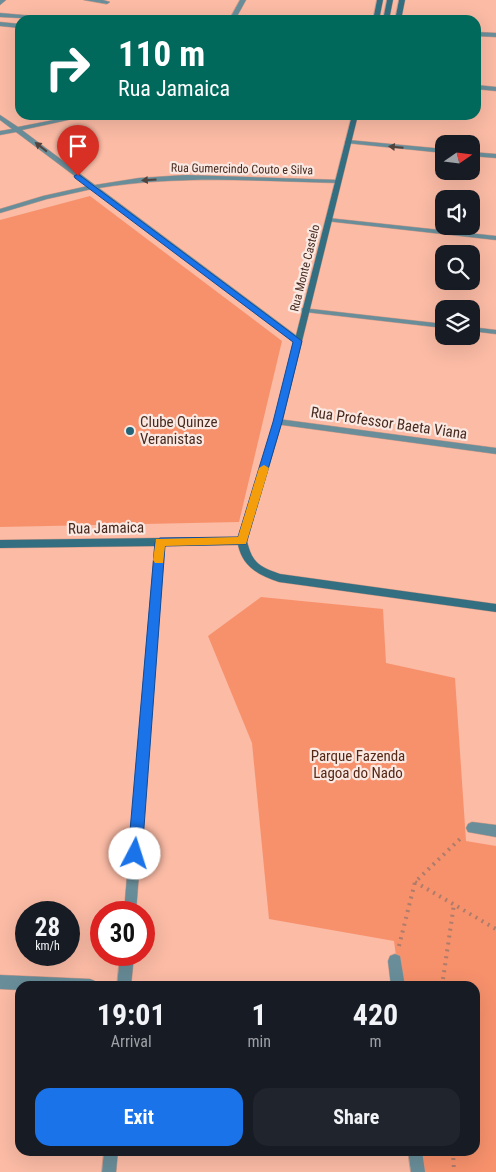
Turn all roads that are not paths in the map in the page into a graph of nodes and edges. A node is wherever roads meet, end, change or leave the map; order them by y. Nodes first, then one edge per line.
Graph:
1 (3, 0) edge
2 (87, 0) edge
3 (243, 0) edge
4 (380, 0) edge
5 (390, 0) edge
6 (402, 0) edge
7 (108, 2) dead end
8 (0, 3) edge
9 (0, 15) edge
10 (235, 15) edge
11 (377, 15) edge
12 (387, 15) edge
13 (399, 15) edge
14 (15, 16) edge
15 (0, 24) edge
16 (15, 26) edge
17 (481, 34) edge
18 (496, 35) edge
19 (481, 88) edge
20 (496, 89) edge
21 (0, 117) edge
22 (61, 120) edge
23 (354, 120) edge
24 (17, 128) junction
25 (0, 133) edge
26 (348, 142) junction
27 (435, 150) edge
28 (480, 155) edge
29 (496, 156) edge
30 (338, 181) junction
31 (93, 188) junction
32 (0, 211) edge
33 (328, 220) junction
34 (496, 238) edge
35 (305, 310) junction
36 (435, 325) edge
37 (480, 330) edge
38 (496, 332) edge
39 (298, 341) junction
40 (278, 422) junction
41 (496, 451) edge
42 (242, 541) junction
43 (160, 542) junction
44 (0, 544) edge
45 (496, 608) edge
46 (472, 828) road end
47 (496, 831) edge
48 (131, 901) edge
49 (395, 961) road end
50 (126, 966) edge
51 (124, 981) edge
52 (397, 981) edge
53 (0, 982) edge
54 (15, 983) edge
55 (110, 1156) edge
56 (416, 1156) edge
57 (109, 1172) edge
58 (418, 1172) edge

1 - 8 street
2 - 7 street
3 - 10 street
4 - 11 street
5 - 12 street
6 - 13 street
9 - 14 street
15 - 16 street
17 - 18 street
19 - 20 street
21 - 24 street
22 - 24 street
23 - 26 street, Rua Monte Castelo
24 - 25 street
31 -> 24 street
27 -> 26 street
26 - 30 street, Rua Monte Castelo
28 - 29 street
30 -> 31 street, Rua Gumercindo Couto e Silva
30 - 33 street, Rua Monte Castelo
31 - 32 street, Rua Gumercindo Couto e Silva
31 - 39 street
33 - 34 street
33 - 35 street, Rua Monte Castelo
35 - 36 street
35 - 39 street, Rua Monte Castelo
37 - 38 street
39 - 40 street, Rua Monte Castelo
40 - 41 street, Rua Professor Baeta Viana
40 - 42 street, Rua Monte Castelo
42 - 43 street, Rua Jamaica
42 - 45 street
43 - 44 street, Rua Jamaica
43 - 48 street
46 - 47 street
49 - 52 street
50 - 51 street
53 - 54 street
55 - 57 street
56 - 58 street

